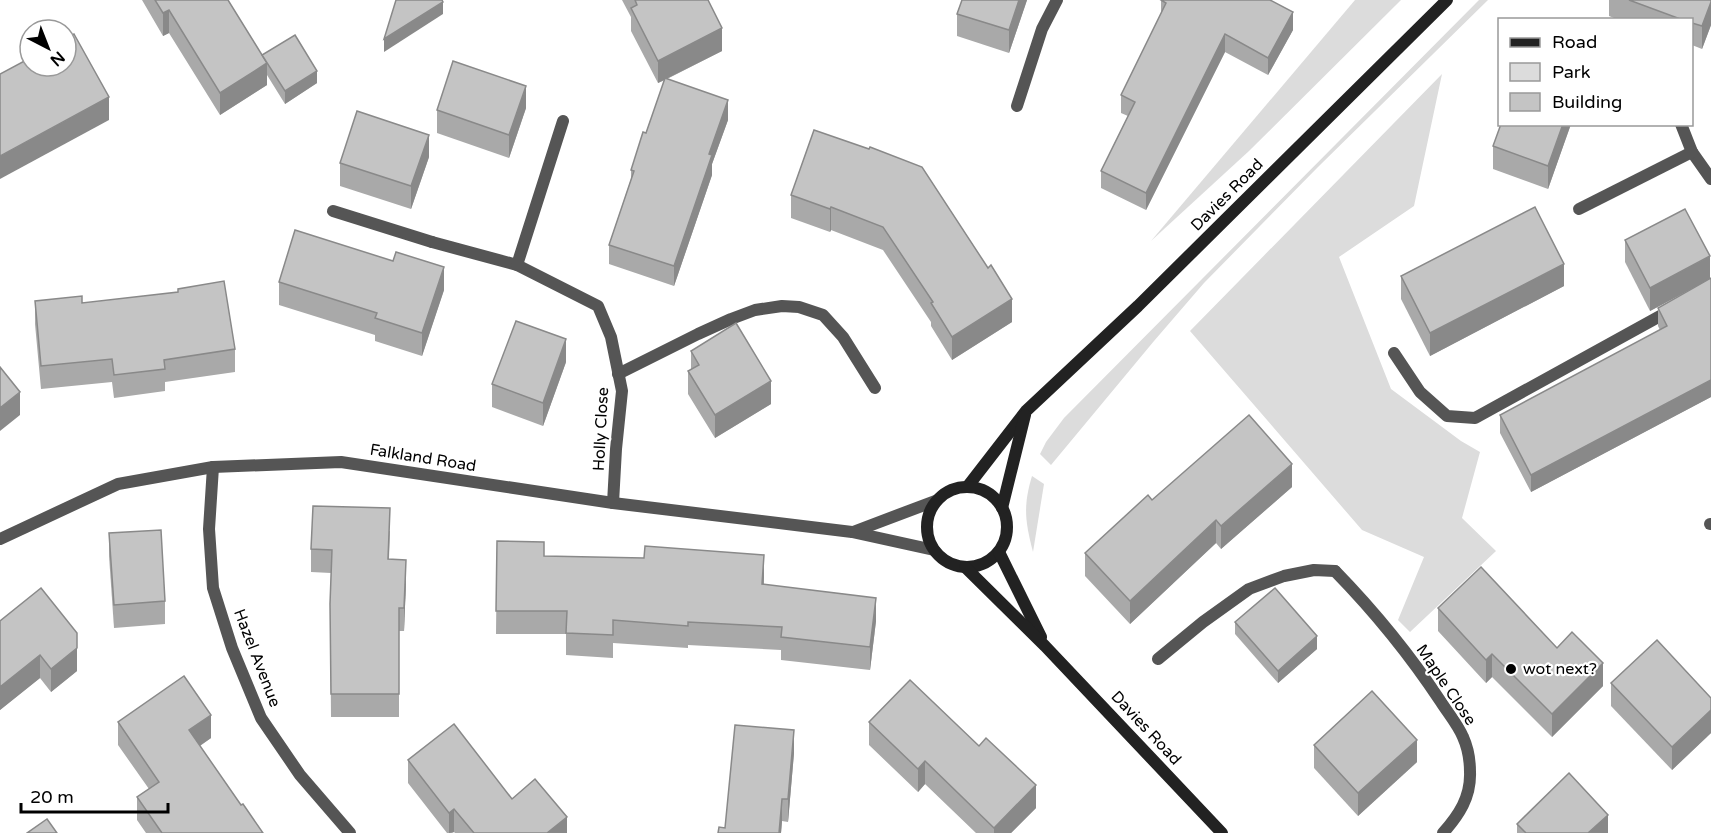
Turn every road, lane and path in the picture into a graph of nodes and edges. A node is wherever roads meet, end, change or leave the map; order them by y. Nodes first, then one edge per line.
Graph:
1 (1057, 0) edge
2 (1447, 0) edge
3 (1017, 106) dead end
4 (562, 121) dead end
5 (1682, 126) edge
6 (1692, 152) junction
7 (1711, 178) edge
8 (1579, 209) dead end
9 (333, 211) dead end
10 (517, 265) junction
11 (1680, 305) edge
12 (1394, 353) dead end
13 (618, 374) junction
14 (875, 388) dead end
15 (1026, 411) junction
16 (213, 467) junction
17 (968, 486) junction
18 (935, 501) junction
19 (613, 503) junction
20 (1002, 508) junction
21 (852, 532) junction
22 (0, 539) edge
23 (934, 550) junction
24 (999, 552) junction
25 (964, 567) junction
26 (1045, 646) junction
27 (1158, 659) dead end
28 (350, 833) edge
29 (1222, 833) edge
30 (1443, 833) edge

1 - 3 street
2 - 15 street, Davies Road
4 - 10 street
5 - 6 street
6 - 7 street
6 - 8 street
9 - 10 street, Holly Close
10 - 13 street, Holly Close
11 - 12 street
13 - 14 street
13 - 19 street, Holly Close
15 - 17 street, Davies Road
15 - 20 street
16 - 19 street, Falkland Road
16 - 22 street, Falkland Road
16 - 28 street, Hazel Avenue
17 - 18 street
17 - 20 street
18 - 21 street, Falkland Road
18 - 23 street
19 - 21 street, Falkland Road
20 - 24 street
21 - 23 street, Falkland Road
23 - 25 street, Davies Road
24 - 25 street
24 - 26 street, Davies Road
25 - 26 street, Davies Road
26 - 29 street, Davies Road
27 - 30 street, Maple Close

